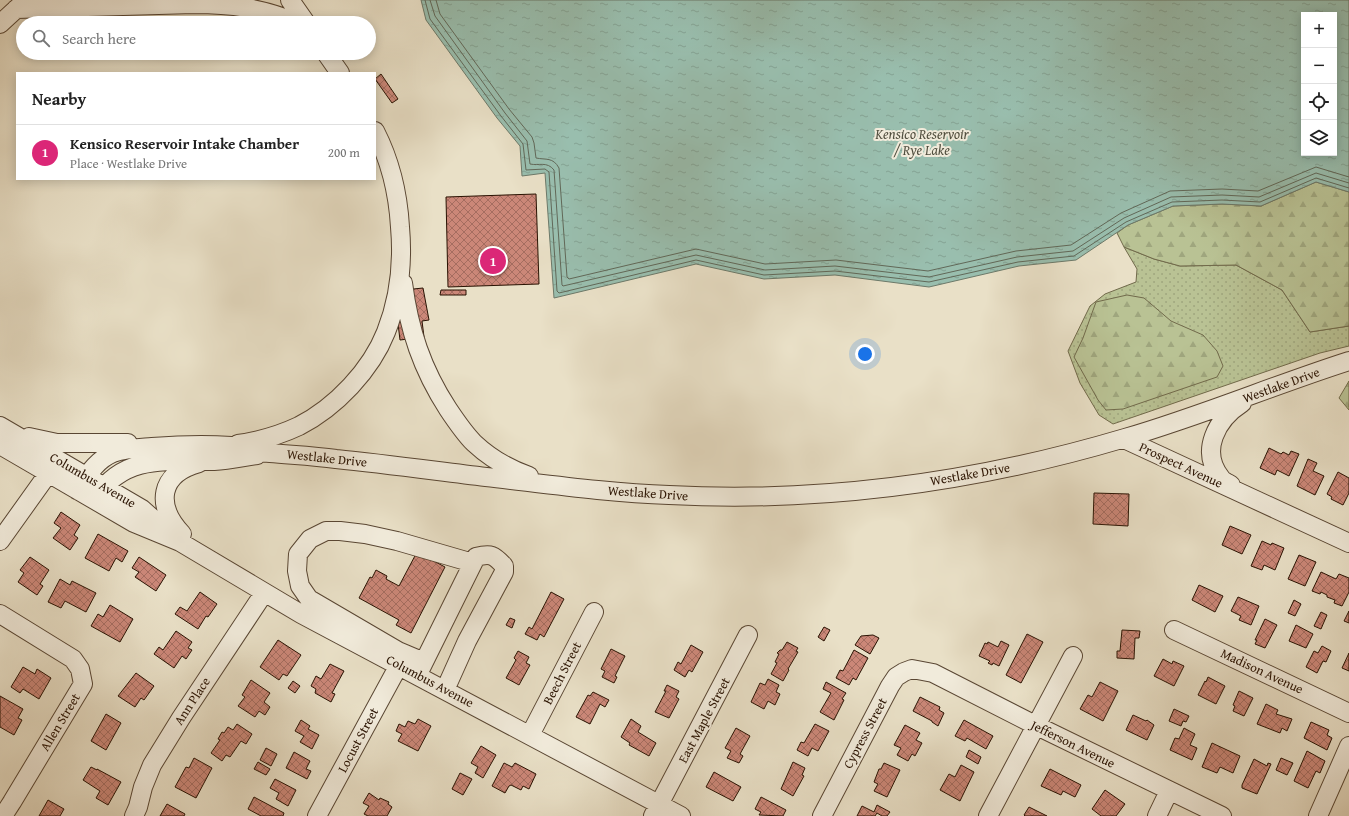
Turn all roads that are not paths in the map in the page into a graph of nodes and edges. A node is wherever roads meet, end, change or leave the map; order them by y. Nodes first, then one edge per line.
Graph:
1 (290, 0) edge
2 (21, 5) edge
3 (280, 16) edge
4 (301, 16) edge
5 (0, 24) edge
6 (331, 60) edge
7 (339, 72) edge
8 (376, 133) edge
9 (402, 244) junction
10 (1349, 361) edge
11 (1257, 393) junction
12 (1, 426) edge
13 (1124, 439) junction
14 (0, 445) edge
15 (181, 445) junction
16 (215, 453) junction
17 (53, 467) junction
18 (82, 483) junction
19 (576, 487) junction
20 (1239, 492) junction
21 (99, 493) junction
22 (0, 541) edge
23 (1349, 543) edge
24 (202, 555) junction
25 (473, 563) junction
26 (264, 593) junction
27 (594, 612) dead end
28 (0, 614) edge
29 (1174, 630) dead end
30 (748, 635) dead end
31 (1073, 656) dead end
32 (399, 665) junction
33 (421, 668) junction
34 (925, 671) joint
35 (445, 690) junction
36 (1349, 713) edge
37 (1036, 726) junction
38 (530, 735) junction
39 (1349, 746) edge
40 (1170, 791) junction
41 (656, 810) edge
42 (3, 816) edge
43 (134, 816) edge
44 (317, 816) edge
45 (681, 816) edge
46 (822, 816) edge
47 (988, 816) edge
48 (1157, 816) edge
49 (1222, 816) edge
50 (1318, 816) edge

1 - 4 street
2 - 3 street
2 - 5 street
6 - 7 street
8 - 9 street, Westlake Drive
9 - 16 street, Westlake Drive
9 - 19 street, Westlake Drive
10 - 11 street, Westlake Drive
11 - 13 street, Westlake Drive
11 - 20 street, Prospect Avenue
12 - 15 street
12 - 17 street, Columbus Avenue
13 - 19 street, Westlake Drive
13 - 20 street, Prospect Avenue
14 - 17 street, Columbus Avenue
15 - 16 street
15 - 18 street
16 - 19 street, Westlake Drive
16 - 21 street
16 - 24 street
17 - 18 street, Columbus Avenue
17 - 22 street
18 - 21 street, Columbus Avenue
20 - 23 street, Prospect Avenue
21 - 24 street, Columbus Avenue
24 - 26 street, Columbus Avenue
25 - 33 street
25 - 33 street
25 - 35 street
26 - 32 street, Columbus Avenue
26 - 43 street, Ann Place
27 - 38 street, Beech Street
28 - 42 street, Allen Street
29 - 36 street, Madison Avenue
30 - 41 street, East Maple Street
31 - 37 street
32 - 33 street, Columbus Avenue
32 - 44 street, Locust Street
33 - 35 street, Columbus Avenue
34 - 37 street, Jefferson Avenue
34 - 46 street, Cypress Street
35 - 38 street, Columbus Avenue
37 - 40 street, Jefferson Avenue
37 - 47 street
38 - 41 street, Columbus Avenue
39 - 50 street
40 - 48 street
40 - 49 street, Jefferson Avenue
41 - 45 street, Columbus Avenue

